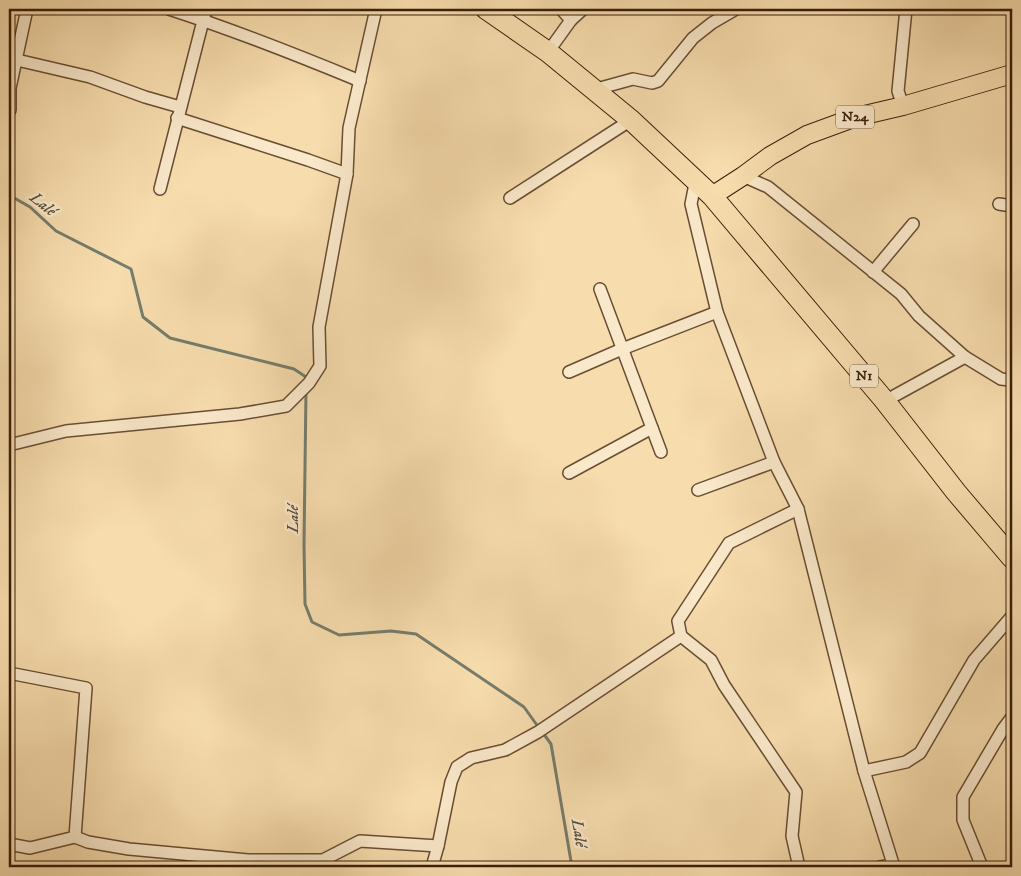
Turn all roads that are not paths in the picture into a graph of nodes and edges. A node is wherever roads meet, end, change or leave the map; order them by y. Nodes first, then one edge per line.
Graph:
1 (27, 9) edge
2 (169, 9) edge
3 (376, 9) edge
4 (561, 9) edge
5 (583, 9) edge
6 (736, 9) edge
7 (906, 9) edge
8 (496, 12) edge
9 (204, 14) edge
10 (571, 20) junction
11 (548, 52) junction
12 (17, 60) junction
13 (1012, 74) edge
14 (360, 81) junction
15 (594, 90) junction
16 (903, 106) junction
17 (10, 110) edge
18 (179, 112) junction
19 (630, 120) junction
20 (347, 174) junction
21 (743, 176) junction
22 (696, 180) junction
23 (160, 189) dead end
24 (712, 196) junction
25 (510, 198) dead end
26 (999, 204) dead end
27 (1012, 206) edge
28 (912, 224) dead end
29 (873, 272) junction
30 (600, 289) dead end
31 (718, 312) junction
32 (622, 348) junction
33 (965, 357) junction
34 (569, 372) dead end
35 (1012, 381) edge
36 (884, 401) junction
37 (652, 428) junction
38 (9, 445) edge
39 (662, 452) dead end
40 (774, 462) junction
41 (569, 474) dead end
42 (698, 490) dead end
43 (798, 509) junction
44 (1012, 558) edge
45 (1012, 616) edge
46 (681, 636) junction
47 (9, 673) edge
48 (1012, 717) edge
49 (864, 772) junction
50 (75, 837) junction
51 (9, 844) edge
52 (438, 846) junction
53 (250, 864) edge
54 (894, 866) edge
55 (432, 867) edge
56 (800, 867) edge
57 (880, 867) edge
58 (982, 867) edge

1 - 12 street
2 - 9 street
3 - 14 street
4 - 10 street
5 - 10 street
6 - 15 street
7 - 16 street
8 - 11 highway, N1
9 - 14 street
9 - 18 street
10 - 11 street
11 - 15 highway, N1
12 - 17 street
12 - 18 street
13 - 16 main road, N24
14 - 20 street
15 - 19 highway, N1
16 - 21 main road, N24
18 - 20 street
18 - 23 street
19 - 22 highway, N1
19 - 25 street
20 - 38 street
21 - 24 main road, N24
21 - 29 street
22 - 24 highway, N1
22 - 31 street
24 - 36 highway, N1
26 - 27 street
28 - 29 street
29 - 33 street
30 - 32 street
31 - 32 street
31 - 40 street
32 - 34 street
32 - 37 street
33 - 35 street
33 - 36 street
36 - 44 highway, N1
37 - 39 street
37 - 41 street
40 - 42 street
40 - 43 street
43 - 46 street
43 - 49 street
45 - 49 street
46 - 52 street
46 - 56 street
47 - 50 street
48 - 58 street
49 - 54 street
50 - 51 street
50 - 53 street
52 - 53 street
52 - 55 street
54 - 57 street

